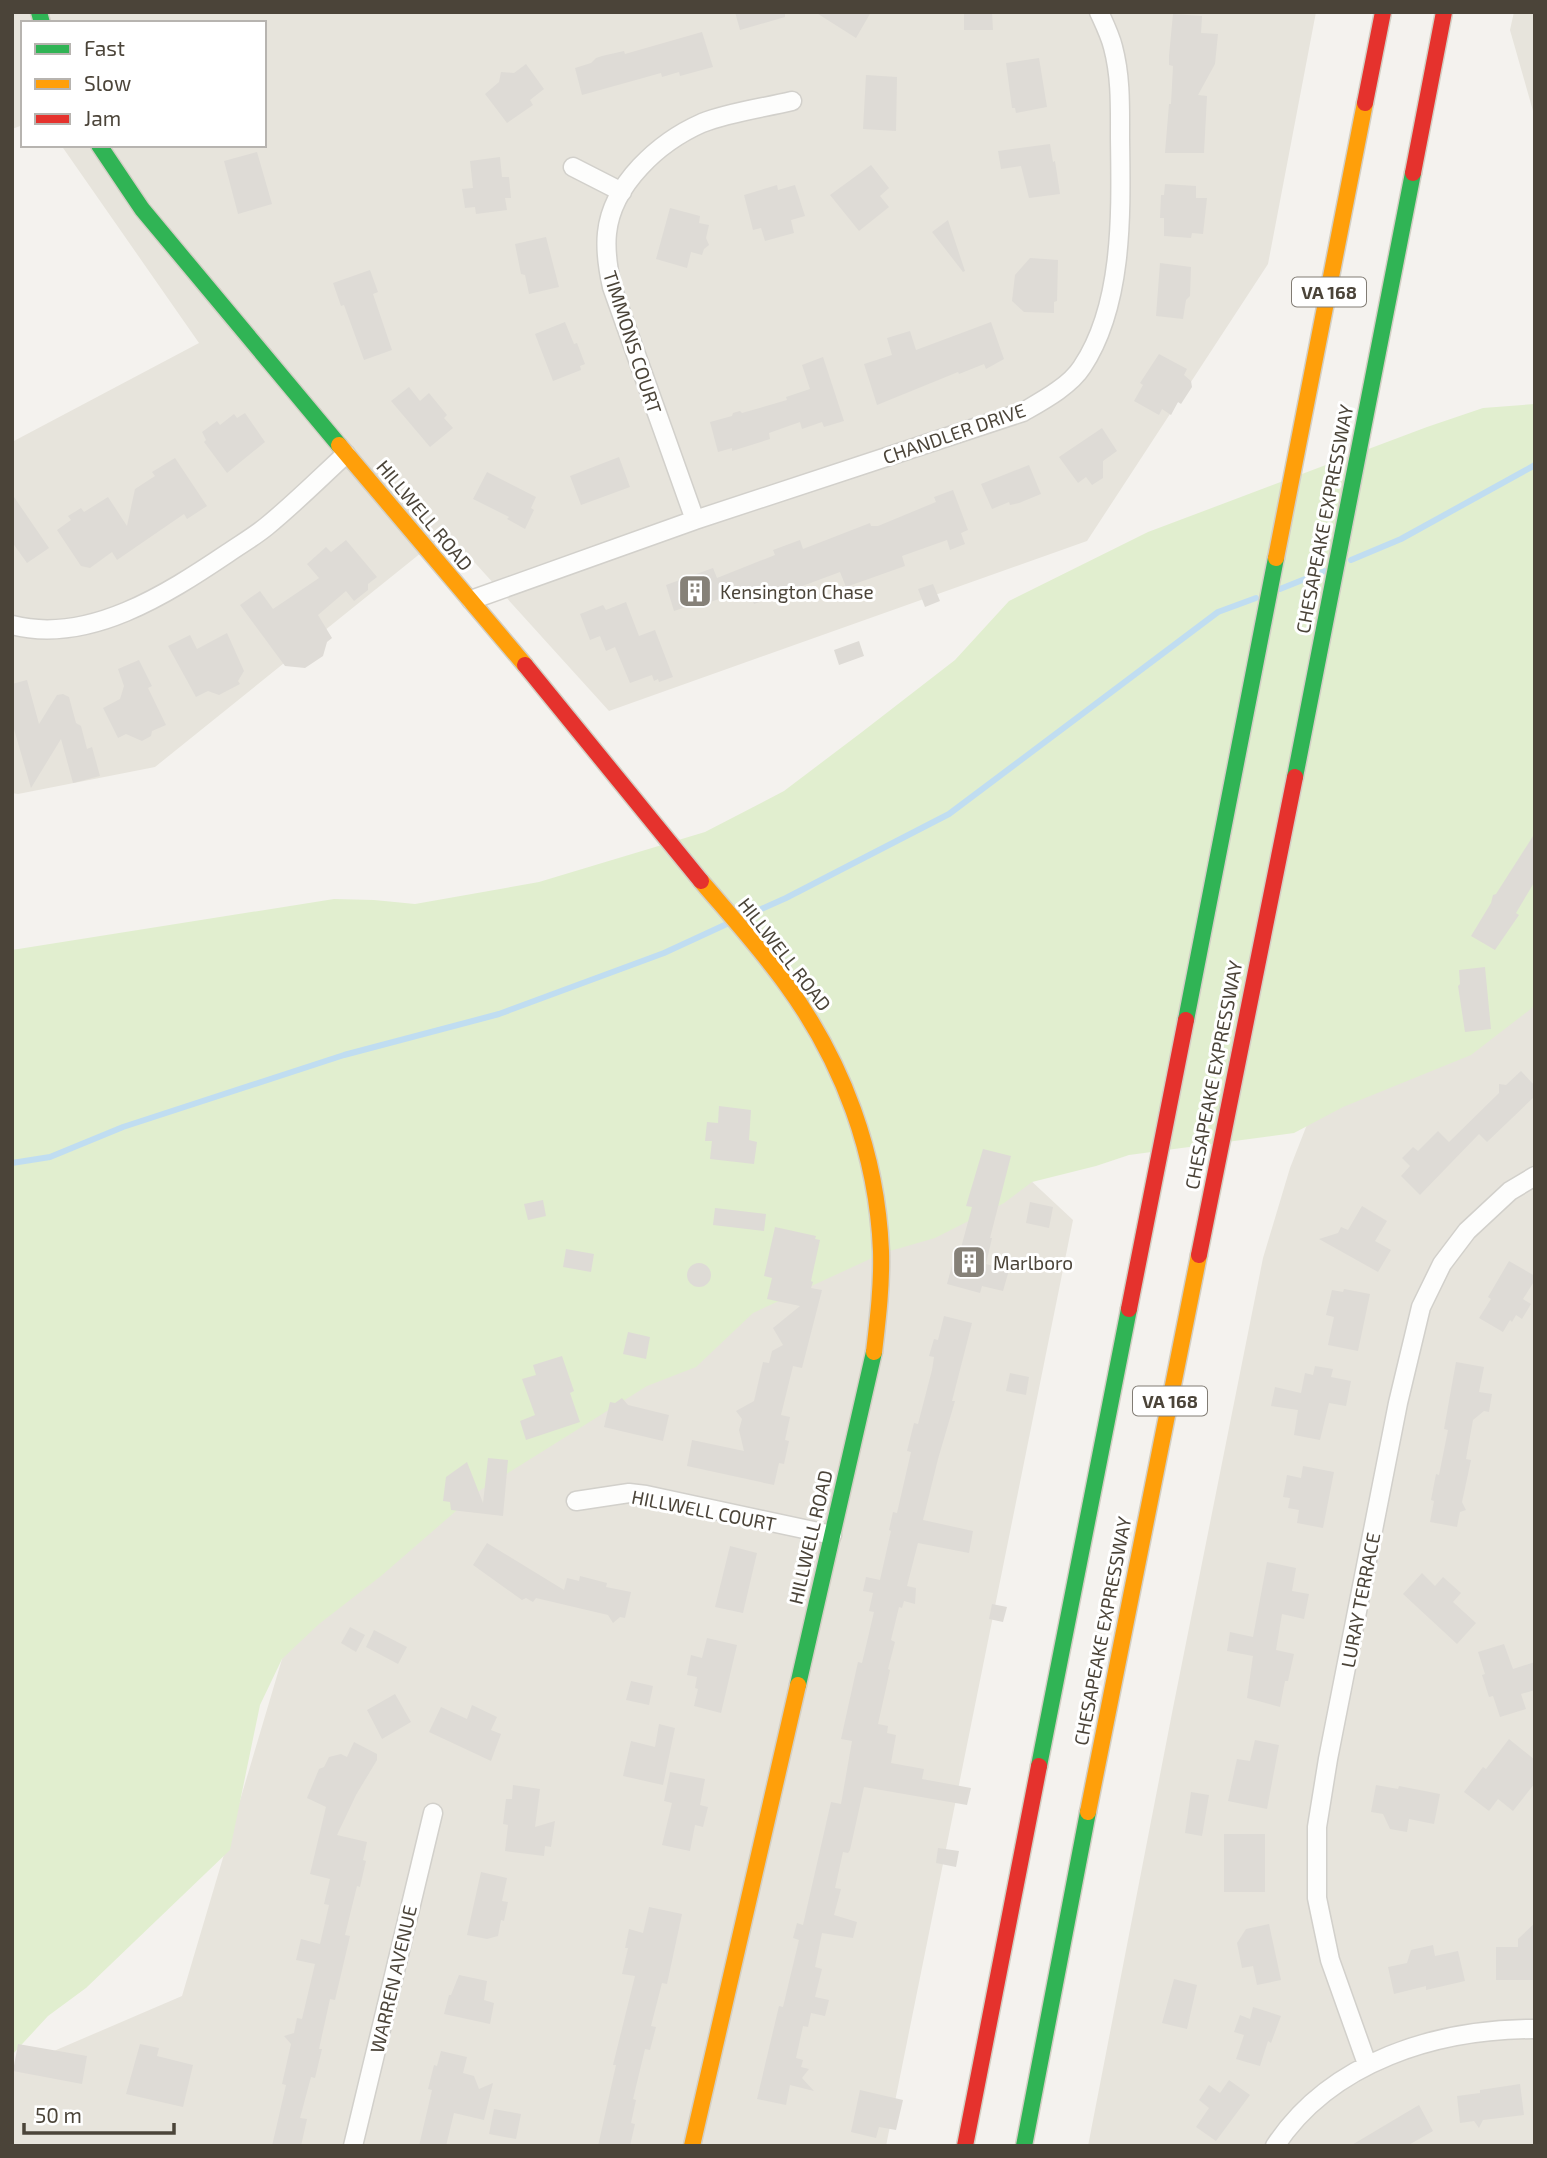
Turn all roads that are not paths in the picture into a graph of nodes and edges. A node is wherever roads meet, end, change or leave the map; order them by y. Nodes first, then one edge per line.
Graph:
1 (1099, 12) edge
2 (1383, 12) edge
3 (1444, 12) edge
4 (792, 101) dead end
5 (100, 147) edge
6 (573, 167) dead end
7 (622, 192) junction
8 (346, 454) junction
9 (695, 520) junction
10 (471, 600) junction
11 (12, 625) edge
12 (1535, 1176) edge
13 (576, 1502) dead end
14 (832, 1535) junction
15 (433, 1813) dead end
16 (1535, 2029) edge
17 (1367, 2064) junction
18 (353, 2146) edge
19 (692, 2146) edge
20 (965, 2146) edge
21 (1024, 2146) edge
22 (1275, 2146) edge

1 - 9 street, CHANDLER DRIVE
2 - 20 main road, CHESAPEAKE EXPRESSWAY / VA 168
3 - 21 main road, CHESAPEAKE EXPRESSWAY / VA 168
4 - 7 street, TIMMONS COURT
5 - 8 main road, HILLWELL ROAD
6 - 7 street
7 - 9 street, TIMMONS COURT
8 - 10 main road, HILLWELL ROAD
8 - 11 street
9 - 10 street, CHANDLER DRIVE
10 - 14 main road, HILLWELL ROAD
12 - 17 street, LURAY TERRACE
13 - 14 street, HILLWELL COURT
14 - 19 main road, HILLWELL ROAD
15 - 18 street, WARREN AVENUE
16 - 17 street
17 - 22 street

